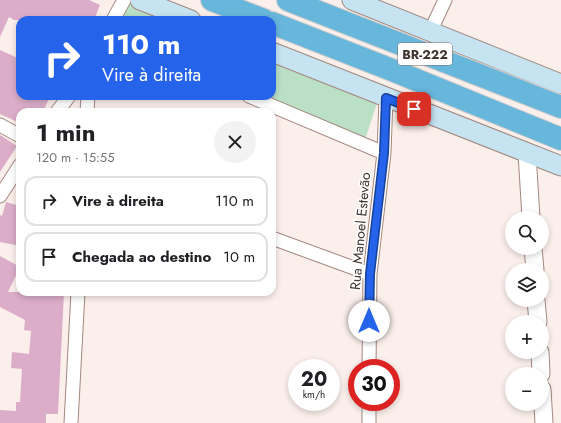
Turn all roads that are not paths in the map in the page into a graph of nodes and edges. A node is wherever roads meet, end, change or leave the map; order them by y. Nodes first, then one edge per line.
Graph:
1 (124, 0) edge
2 (140, 0) edge
3 (212, 0) edge
4 (288, 0) edge
5 (352, 0) edge
6 (445, 0) edge
7 (115, 16) edge
8 (181, 16) edge
9 (254, 16) edge
10 (276, 25) edge
11 (430, 32) junction
12 (276, 54) edge
13 (561, 84) edge
14 (386, 98) junction
15 (258, 100) edge
16 (561, 107) edge
17 (0, 125) edge
18 (16, 134) edge
19 (561, 139) edge
20 (384, 153) junction
21 (527, 153) junction
22 (561, 166) edge
23 (16, 171) edge
24 (0, 196) edge
25 (531, 211) edge
26 (276, 239) edge
27 (370, 274) junction
28 (78, 296) edge
29 (369, 359) edge
30 (369, 411) edge
31 (543, 411) edge
32 (71, 423) edge
33 (369, 423) edge
34 (544, 423) edge

1 - 7 street
2 - 8 main road
3 - 9 highway
4 - 16 highway, BR-222
5 - 11 main road
6 - 11 street
10 - 19 highway, BR-222
11 - 13 main road
12 - 14 main road
14 - 20 street, Rua Manoel Estevão
14 - 21 main road
15 - 20 street
17 - 18 street
20 - 27 street, Rua Manoel Estevão
21 - 22 main road
21 - 25 street
23 - 24 street
26 - 27 street
27 - 29 street, Rua Manoel Estevão
28 - 32 street
30 - 33 street
31 - 34 street

